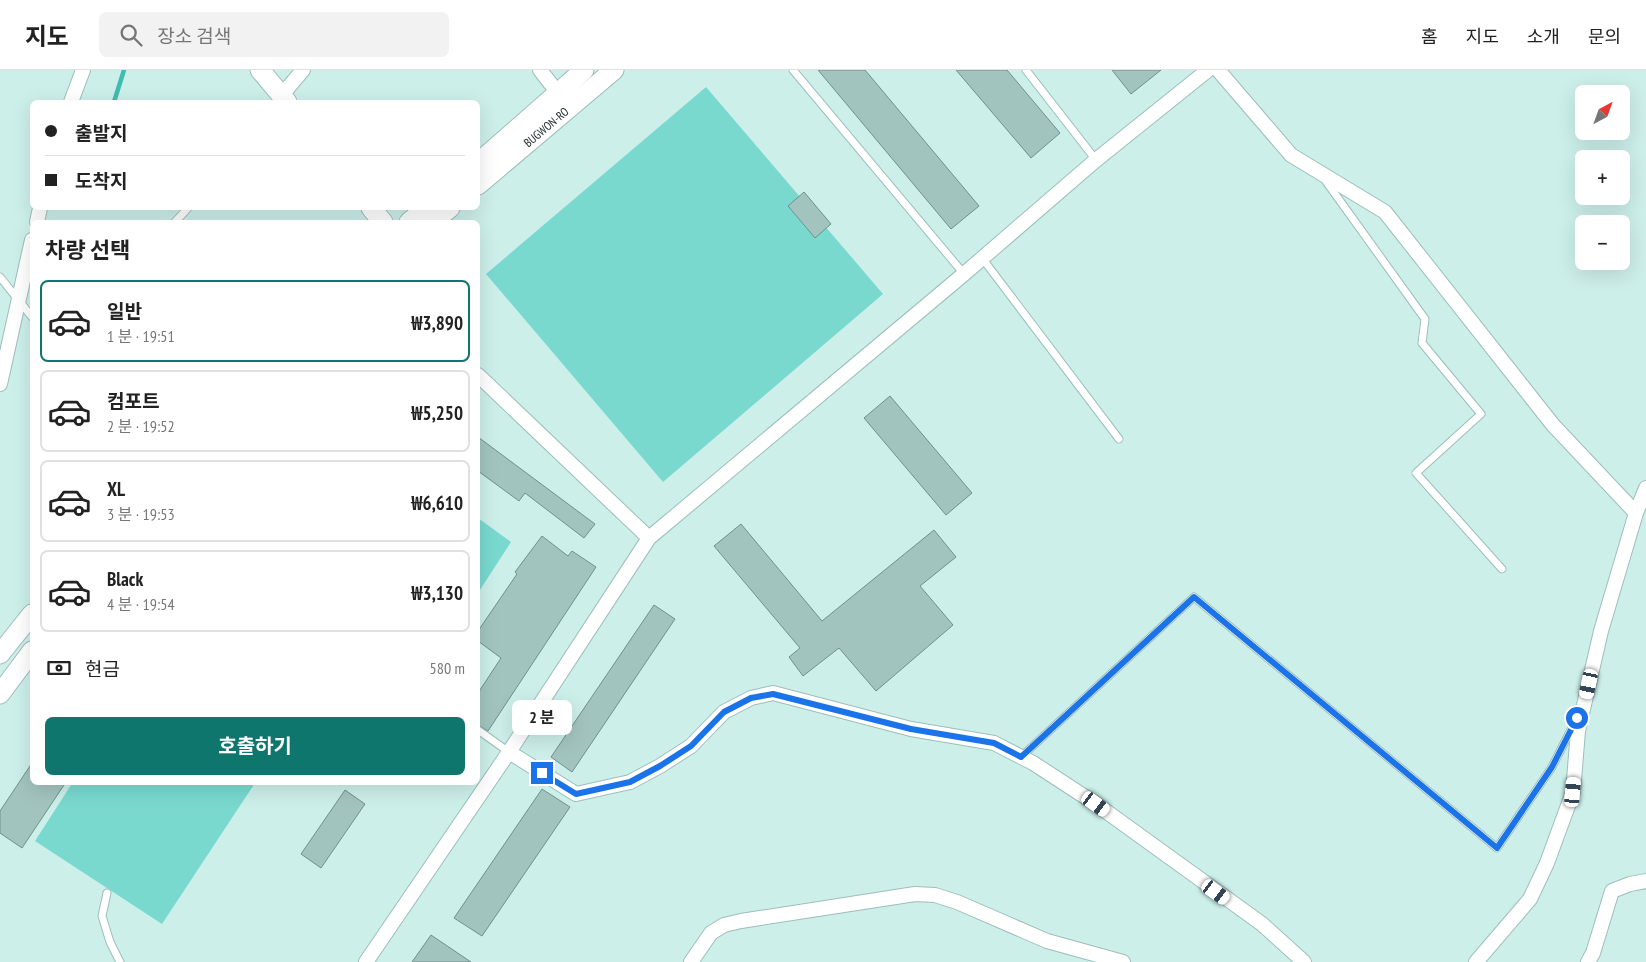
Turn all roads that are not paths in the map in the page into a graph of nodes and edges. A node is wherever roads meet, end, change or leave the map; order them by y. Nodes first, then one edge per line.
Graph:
1 (83, 70) edge
2 (260, 70) edge
3 (303, 70) edge
4 (540, 70) edge
5 (584, 70) edge
6 (614, 70) edge
7 (793, 70) edge
8 (1026, 70) edge
9 (1208, 70) edge
10 (1218, 70) edge
11 (558, 93) junction
12 (72, 100) edge
13 (281, 100) edge
14 (1096, 160) junction
15 (480, 161) edge
16 (1319, 172) junction
17 (480, 182) edge
18 (186, 210) edge
19 (372, 210) edge
20 (424, 210) edge
21 (447, 210) edge
22 (177, 220) edge
23 (380, 220) edge
24 (411, 220) edge
25 (435, 220) edge
26 (30, 249) edge
27 (982, 258) junction
28 (964, 274) junction
29 (0, 277) edge
30 (18, 300) junction
31 (30, 315) edge
32 (480, 377) edge
33 (0, 384) edge
34 (1120, 439) dead end
35 (1646, 488) edge
36 (1636, 513) junction
37 (650, 538) junction
38 (1502, 568) dead end
39 (30, 616) edge
40 (0, 654) edge
41 (30, 654) edge
42 (0, 694) edge
43 (1585, 702) junction
44 (480, 731) edge
45 (509, 752) junction
46 (1021, 757) junction
47 (1646, 881) edge
48 (108, 893) dead end
49 (120, 962) edge
50 (366, 962) edge
51 (691, 962) edge
52 (1123, 962) edge
53 (1304, 962) edge
54 (1476, 962) edge
55 (1588, 962) edge

1 - 12 street
2 - 13 street
3 - 13 street
4 - 11 street
5 - 11 street, BUGWON-RO
6 - 17 street, BUGWON-RO
7 - 28 lane
8 - 14 lane
9 - 14 street
10 - 16 street
11 - 15 street, BUGWON-RO
14 - 27 street
16 - 36 street
16 - 38 lane
18 - 22 lane
19 - 23 street
20 - 24 street
21 - 25 street
26 - 30 street
27 - 28 street
27 - 34 lane
28 - 37 street
29 - 30 lane
30 - 31 lane
30 - 33 street
32 - 37 street
35 - 36 street
36 - 43 street
37 - 45 street
39 - 40 street
41 - 42 street
43 - 46 lane
43 - 54 street
44 - 45 lane
45 - 46 street
45 - 50 street
46 - 53 street
47 - 55 street
48 - 49 lane
51 - 52 street

